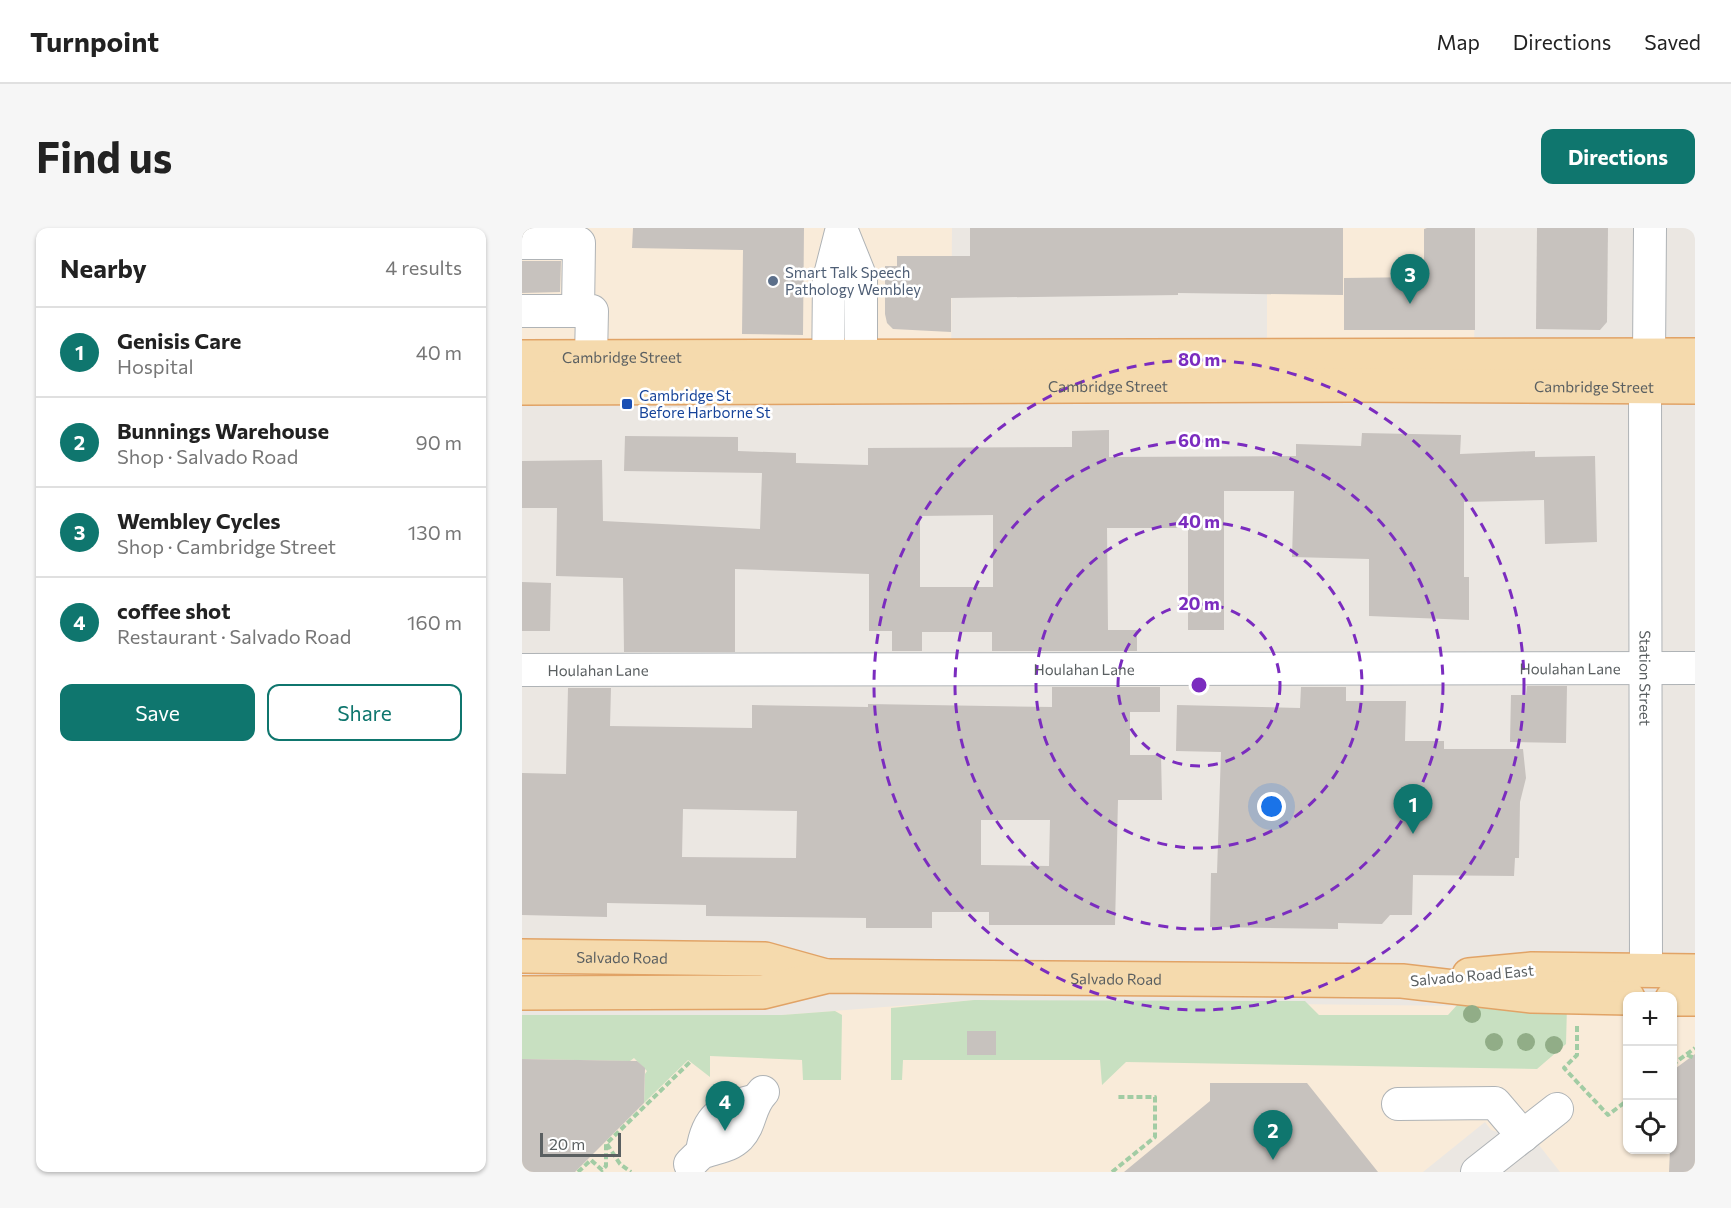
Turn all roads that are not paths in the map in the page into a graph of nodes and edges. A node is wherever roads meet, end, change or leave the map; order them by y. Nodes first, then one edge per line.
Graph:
1 (1650, 228) edge
2 (842, 230) edge
3 (522, 243) edge
4 (522, 311) edge
5 (578, 311) junction
6 (1649, 355) junction
7 (1695, 355) edge
8 (522, 357) edge
9 (591, 357) junction
10 (828, 372) junction
11 (861, 372) junction
12 (1645, 387) junction
13 (1695, 387) edge
14 (522, 388) edge
15 (1646, 668) junction
16 (1695, 668) edge
17 (522, 670) edge
18 (522, 956) edge
19 (1646, 970) junction
20 (1695, 970) edge
21 (828, 976) junction
22 (1402, 981) junction
23 (522, 993) edge
24 (1623, 998) edge
25 (1677, 999) edge
26 (1695, 999) edge
27 (758, 1096) dead end
28 (1398, 1104) dead end
29 (1557, 1109) dead end
30 (1523, 1136) junction
31 (696, 1158) dead end
32 (1477, 1172) edge

1 - 6 street
2 - 10 street
2 - 11 street
3 - 5 street
4 - 5 street
5 - 9 street
6 - 7 main road, Cambridge Street
6 - 11 main road, Cambridge Street
8 - 9 main road, Cambridge Street
9 - 10 main road, Cambridge Street
10 - 11 main road, Cambridge Street
10 - 14 main road, Cambridge Street
11 - 12 main road, Cambridge Street
12 - 13 main road, Cambridge Street
12 - 15 street, Station Street
15 - 16 street, Houlahan Lane
15 - 17 street, Houlahan Lane
15 - 19 street, Station Street
18 - 21 main road, Salvado Road
19 - 20 main road, Salvado Road East
19 - 22 main road, Salvado Road East
21 - 22 main road, Salvado Road
21 - 23 main road, Salvado Road
22 - 24 main road, Salvado Road East
25 - 26 main road
27 - 31 street
28 - 30 street
29 - 30 street
30 - 32 street

